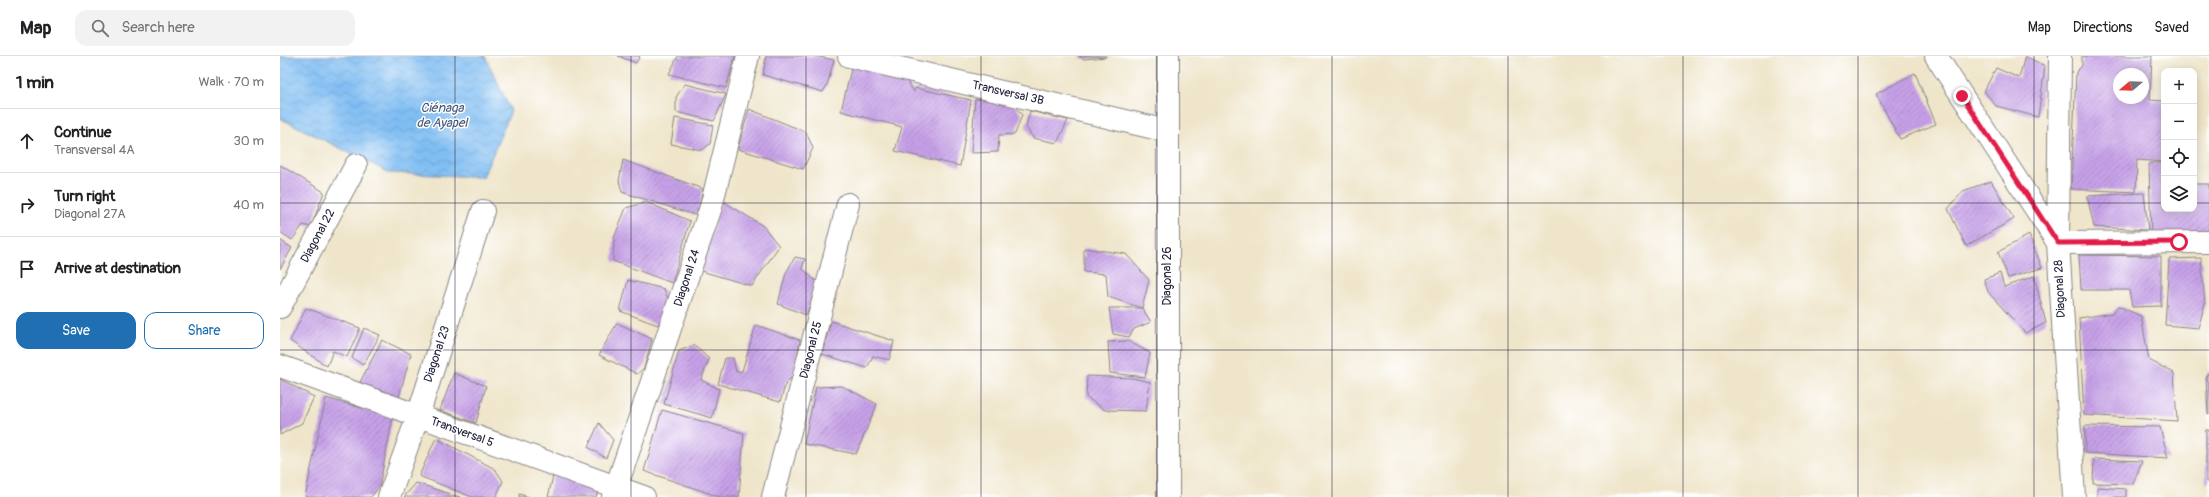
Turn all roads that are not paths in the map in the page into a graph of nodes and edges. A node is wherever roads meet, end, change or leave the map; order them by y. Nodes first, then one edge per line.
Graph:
1 (748, 56) edge
2 (849, 56) edge
3 (1168, 56) edge
4 (1936, 56) edge
5 (2060, 56) edge
6 (1167, 131) junction
7 (356, 165) dead end
8 (848, 204) dead end
9 (483, 211) dead end
10 (2209, 242) edge
11 (2058, 243) junction
12 (280, 307) edge
13 (280, 366) edge
14 (418, 416) junction
15 (615, 492) edge
16 (389, 497) edge
17 (644, 497) edge
18 (773, 497) edge
19 (1168, 497) edge
20 (2074, 497) edge

1 - 15 street, Diagonal 24
2 - 6 street, Transversal 3B
3 - 6 street, Diagonal 26
4 - 11 street
5 - 11 street, Diagonal 28
6 - 19 street, Diagonal 26
7 - 12 street, Diagonal 22
8 - 18 street, Diagonal 25
9 - 14 street, Diagonal 23
10 - 11 street
11 - 20 street, Diagonal 28
13 - 14 street, Transversal 5
14 - 15 street, Transversal 5
14 - 16 street, Diagonal 23
15 - 17 street, Transversal 5

